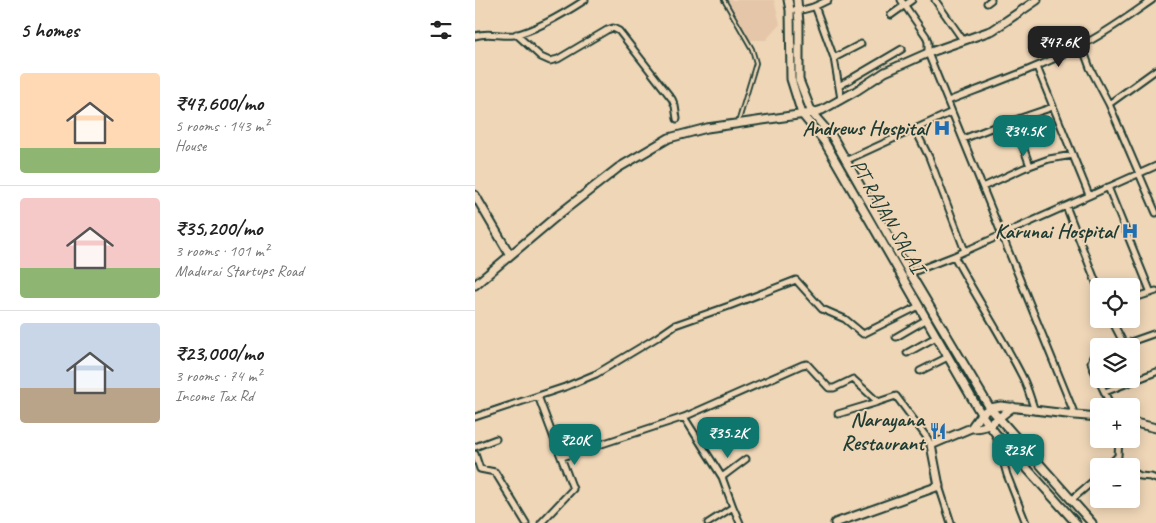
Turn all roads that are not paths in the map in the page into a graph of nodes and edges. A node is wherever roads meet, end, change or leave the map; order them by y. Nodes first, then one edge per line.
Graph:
1 (585, 0) edge
2 (724, 0) edge
3 (788, 0) edge
4 (797, 0) edge
5 (828, 0) edge
6 (901, 0) edge
7 (912, 0) edge
8 (935, 0) edge
9 (1037, 0) edge
10 (1151, 0) edge
11 (815, 6) junction
12 (905, 6) junction
13 (790, 10) junction
14 (799, 11) junction
15 (891, 15) dead end
16 (516, 34) junction
17 (475, 36) edge
18 (963, 40) junction
19 (861, 44) dead end
20 (1082, 46) junction
21 (902, 49) dead end
22 (928, 52) junction
23 (834, 58) junction
24 (1037, 67) junction
25 (1156, 70) edge
26 (839, 86) junction
27 (841, 99) junction
28 (948, 101) junction
29 (1109, 104) junction
30 (1053, 107) junction
31 (952, 112) junction
32 (811, 113) junction
33 (802, 114) junction
34 (677, 119) dead end
35 (1009, 122) junction
36 (738, 124) junction
37 (915, 129) junction
38 (963, 139) junction
39 (1073, 155) junction
40 (845, 161) junction
41 (1030, 166) junction
42 (1156, 166) edge
43 (1139, 174) junction
44 (983, 187) junction
45 (1108, 188) junction
46 (475, 195) edge
47 (1089, 196) junction
48 (869, 203) junction
49 (862, 206) junction
50 (1066, 206) junction
51 (1156, 213) edge
52 (1002, 234) junction
53 (965, 251) junction
54 (510, 255) junction
55 (954, 256) junction
56 (906, 275) junction
57 (1094, 278) edge
58 (475, 285) edge
59 (1153, 292) edge
60 (1140, 296) edge
61 (919, 306) junction
62 (927, 319) junction
63 (1156, 333) edge
64 (896, 337) dead end
65 (937, 337) junction
66 (1140, 339) edge
67 (907, 353) dead end
68 (948, 357) junction
69 (920, 371) dead end
70 (1156, 372) edge
71 (1103, 388) edge
72 (1105, 392) junction
73 (538, 396) junction
74 (1108, 398) edge
75 (878, 402) junction
76 (1013, 407) junction
77 (990, 408) junction
78 (1035, 411) junction
79 (838, 414) dead end
80 (981, 414) junction
81 (1075, 415) junction
82 (1090, 416) edge
83 (475, 417) edge
84 (684, 417) junction
85 (999, 419) junction
86 (1140, 424) edge
87 (989, 425) junction
88 (971, 428) junction
89 (1156, 428) edge
90 (995, 434) junction
91 (496, 439) dead end
92 (931, 445) junction
93 (475, 447) edge
94 (1118, 448) edge
95 (475, 454) edge
96 (562, 457) junction
97 (1116, 458) edge
98 (746, 459) dead end
99 (1140, 475) edge
100 (722, 477) junction
101 (1156, 479) edge
102 (1090, 484) edge
103 (939, 486) junction
104 (1071, 500) junction
105 (733, 508) junction
106 (526, 523) edge
107 (541, 523) edge
108 (708, 523) edge
109 (740, 523) edge
110 (835, 523) edge
111 (951, 523) edge
112 (1026, 523) edge
113 (1076, 523) edge
114 (1092, 523) edge

1 - 16 street
2 - 36 lane
3 - 13 main road, PT RAJAN SALAI
4 - 14 main road, PT RAJAN SALAI
5 - 11 street
6 - 12 street
7 - 12 street
8 - 18 street
9 - 18 main road
10 - 20 street
11 - 14 street
11 - 23 street
12 - 15 street
12 - 22 street
13 - 14 street
13 - 33 main road, PT RAJAN SALAI
14 - 32 main road, PT RAJAN SALAI
16 - 17 street
16 - 34 street
18 - 22 main road
19 - 23 street
20 - 24 street
20 - 29 street
21 - 26 street
22 - 27 main road
22 - 28 street
23 - 26 street
24 - 28 street
24 - 30 street
25 - 29 street
26 - 27 street
27 - 32 main road
28 - 31 street
29 - 43 street
30 - 35 street
30 - 39 street
31 - 37 street
31 - 38 street
32 - 33 main road
32 - 40 main road, PT RAJAN SALAI
33 - 36 main road
33 - 49 main road, PT RAJAN SALAI
35 - 38 street
35 - 41 street
36 - 54 main road
37 - 40 street
37 - 53 street
38 - 44 street
39 - 41 street
39 - 47 street
40 - 48 main road, PT RAJAN SALAI
41 - 44 street
42 - 43 street
43 - 45 street
43 - 51 street
44 - 52 street
45 - 47 street
45 - 59 street
46 - 54 main road
47 - 50 street
48 - 49 main road
48 - 56 main road, PT RAJAN SALAI
49 - 56 main road, PT RAJAN SALAI
50 - 52 street
50 - 57 street
52 - 53 street
52 - 81 street
53 - 55 street
54 - 58 main road
55 - 56 street
55 - 78 street
56 - 61 main road, PT RAJAN SALAI
56 - 77 main road, PT RAJAN SALAI
59 - 60 street
61 - 62 main road, PT RAJAN SALAI
61 - 73 street
62 - 64 street
62 - 65 main road, PT RAJAN SALAI
63 - 66 street
65 - 67 street
65 - 68 main road, PT RAJAN SALAI
68 - 69 street
68 - 80 main road, PT RAJAN SALAI
70 - 72 street
71 - 72 street
72 - 74 street
73 - 83 street
73 - 96 street
75 - 79 street
75 - 84 street
75 - 92 street
76 - 77 main road
76 - 78 main road
76 - 85 main road
77 - 80 main road
77 - 85 main road, PT RAJAN SALAI
78 - 81 main road
80 - 87 main road, PT RAJAN SALAI
80 - 88 main road
81 - 82 main road
84 - 96 street
84 - 100 street
85 - 87 main road
85 - 104 main road, PT RAJAN SALAI
86 - 89 main road
87 - 88 main road
87 - 90 main road, PT RAJAN SALAI
88 - 92 main road
90 - 112 street
90 - 113 main road, PT RAJAN SALAI
91 - 93 street
92 - 103 main road
94 - 97 street
95 - 106 street
96 - 107 street
98 - 100 street
99 - 101 street
100 - 105 street
102 - 104 street
103 - 110 main road
103 - 111 street
104 - 114 main road, PT RAJAN SALAI
105 - 108 street
105 - 109 street

